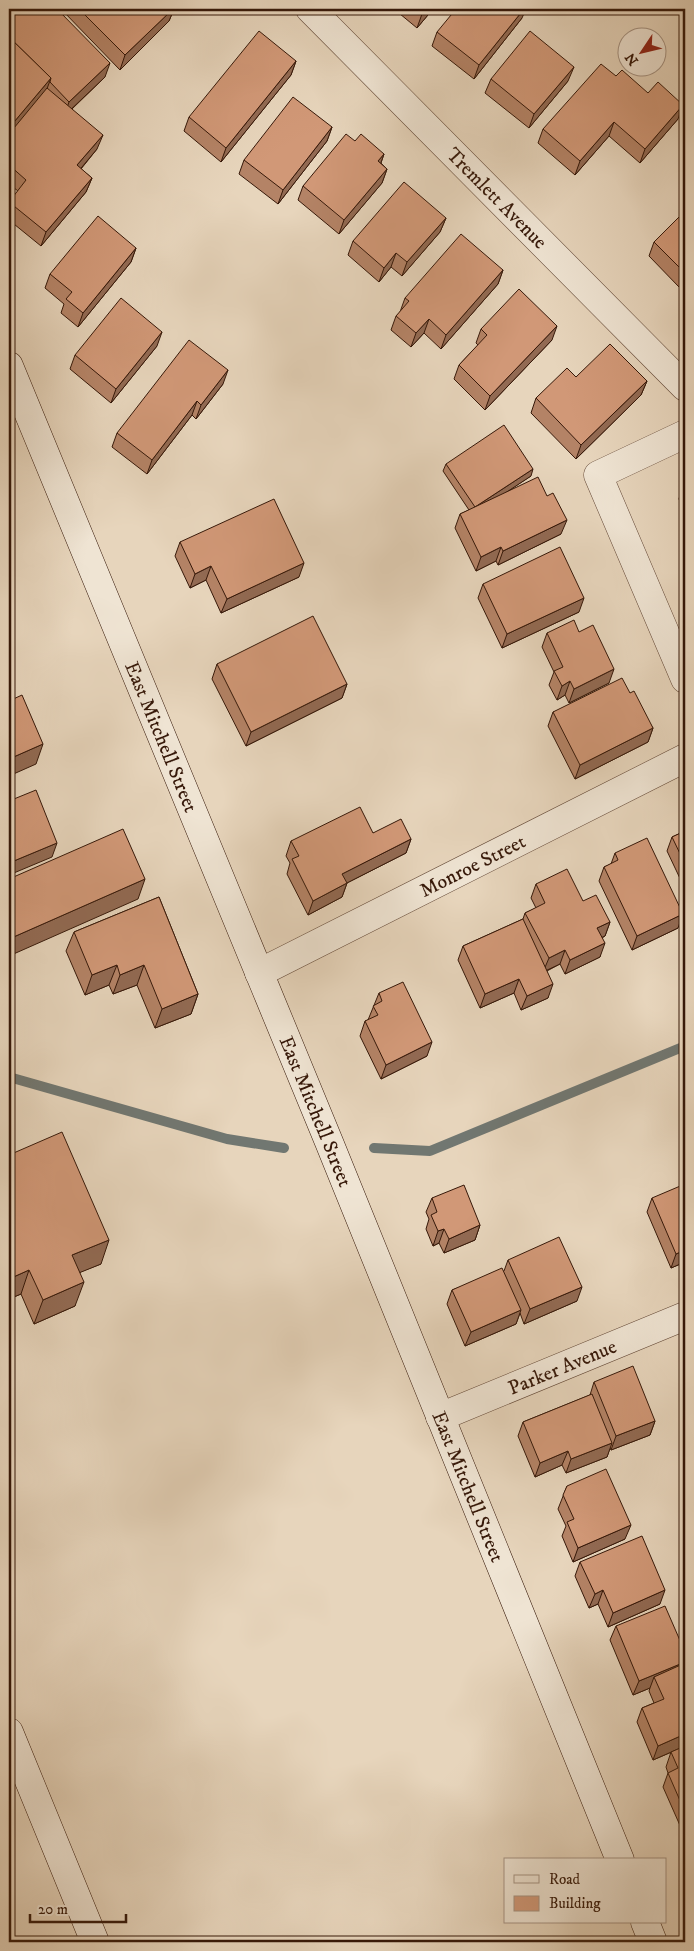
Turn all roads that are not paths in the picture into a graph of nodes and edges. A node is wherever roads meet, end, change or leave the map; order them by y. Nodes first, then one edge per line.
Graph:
1 (310, 9) edge
2 (9, 366) edge
3 (685, 388) edge
4 (685, 434) edge
5 (685, 679) edge
6 (685, 758) edge
7 (259, 973) junction
8 (685, 1316) edge
9 (440, 1417) junction
10 (9, 1732) edge
11 (619, 1858) edge
12 (646, 1924) edge
13 (96, 1942) edge
14 (653, 1942) edge

1 - 3 street, Tremlett Avenue
2 - 7 street, East Mitchell Street
4 - 5 street
6 - 7 street, Monroe Street
7 - 9 street, East Mitchell Street
8 - 9 street, Parker Avenue
9 - 11 street, East Mitchell Street
10 - 13 street
12 - 14 street

